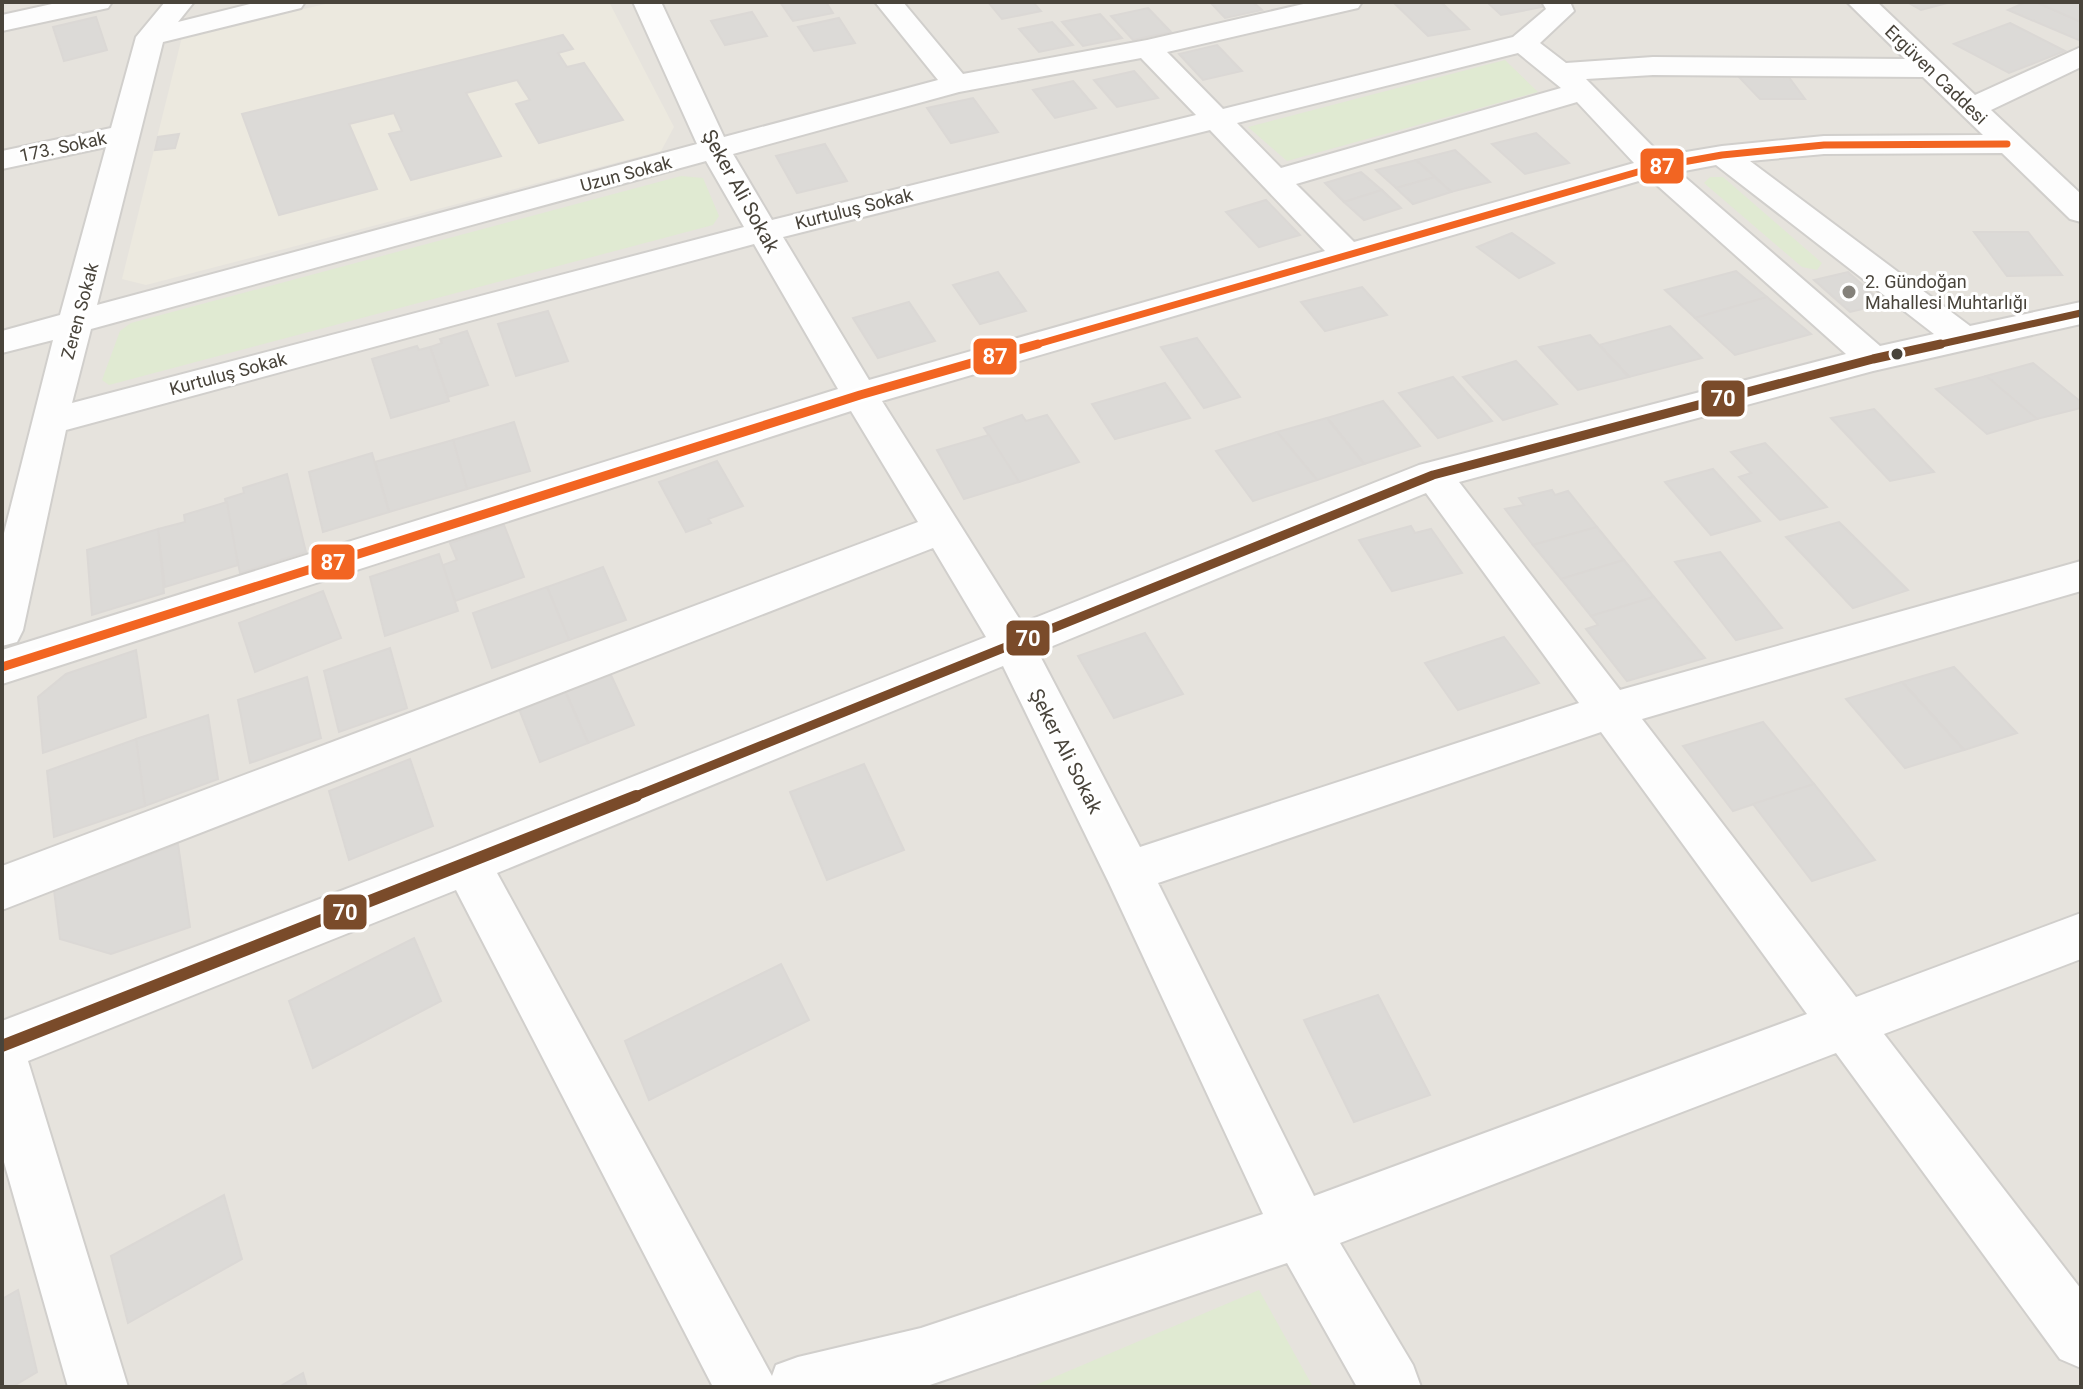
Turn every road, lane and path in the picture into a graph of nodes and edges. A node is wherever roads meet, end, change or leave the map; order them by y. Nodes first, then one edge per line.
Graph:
1 (98, 2) edge
2 (180, 2) edge
3 (291, 2) edge
4 (647, 2) edge
5 (924, 2) edge
6 (1348, 2) edge
7 (1556, 2) edge
8 (1861, 2) edge
9 (892, 5) edge
10 (7, 15) edge
11 (150, 37) junction
12 (1523, 43) junction
13 (1147, 48) junction
14 (2081, 56) edge
15 (1929, 68) junction
16 (1571, 82) junction
17 (956, 84) junction
18 (1971, 108) junction
19 (1218, 120) junction
20 (125, 134) junction
21 (2007, 144) junction
22 (715, 150) junction
23 (1722, 155) junction
24 (2, 160) edge
25 (1655, 167) junction
26 (1275, 180) junction
27 (2081, 212) edge
28 (762, 232) junction
29 (1347, 254) junction
30 (2081, 313) edge
31 (78, 321) junction
32 (1962, 338) junction
33 (2, 342) edge
34 (1873, 359) junction
35 (860, 395) junction
36 (49, 422) junction
37 (1433, 475) junction
38 (941, 529) junction
39 (2081, 576) edge
40 (2, 630) edge
41 (1014, 646) junction
42 (2, 667) edge
43 (1610, 711) junction
44 (467, 864) junction
45 (1128, 872) junction
46 (2, 888) edge
47 (2081, 936) edge
48 (1843, 1024) junction
49 (2, 1046) edge
50 (2, 1061) edge
51 (1300, 1230) junction
52 (2081, 1338) edge
53 (928, 1372) edge
54 (98, 1387) edge
55 (746, 1387) edge
56 (798, 1387) edge
57 (1391, 1387) edge

1 - 10 street
2 - 11 street, Zeren Sokak
3 - 11 street
4 - 22 street, Şeker Ali Sokak
5 - 9 street
6 - 13 street, Uzun Sokak
7 - 12 street
8 - 15 street, Ergüven Caddesi
9 - 17 street
11 - 20 street, Zeren Sokak
12 - 16 street
12 - 19 street, Kurtuluş Sokak
13 - 17 street, Uzun Sokak
13 - 19 street
14 - 18 street
15 - 16 street
15 - 18 street, Ergüven Caddesi
16 - 25 street
16 - 26 street
17 - 22 street, Uzun Sokak
18 - 21 street, Ergüven Caddesi
19 - 26 street
19 - 28 street, Kurtuluş Sokak
20 - 24 street, 173. Sokak
20 - 31 street, Zeren Sokak
21 - 23 street
21 - 27 street, Ergüven Caddesi
22 - 28 street, Şeker Ali Sokak
22 - 31 street, Uzun Sokak
23 - 25 street
23 - 32 street
25 - 29 street
25 - 34 street
26 - 29 street
28 - 35 street, Şeker Ali Sokak
28 - 36 street, Kurtuluş Sokak
29 - 35 street
30 - 32 street
31 - 33 street, Uzun Sokak
31 - 36 street, Zeren Sokak
32 - 34 street
34 - 37 street
35 - 38 street, Şeker Ali Sokak
35 - 42 street
36 - 40 street, Zeren Sokak
37 - 41 street
37 - 43 street
38 - 41 street, Şeker Ali Sokak
38 - 46 street
39 - 43 street
41 - 44 street
41 - 45 street, Şeker Ali Sokak
43 - 45 street
43 - 48 street
44 - 49 street
44 - 55 street
45 - 51 street, Şeker Ali Sokak
47 - 48 street
48 - 51 street
48 - 52 street
50 - 54 street
51 - 53 street
51 - 57 street, Şeker Ali Sokak
53 - 56 street

